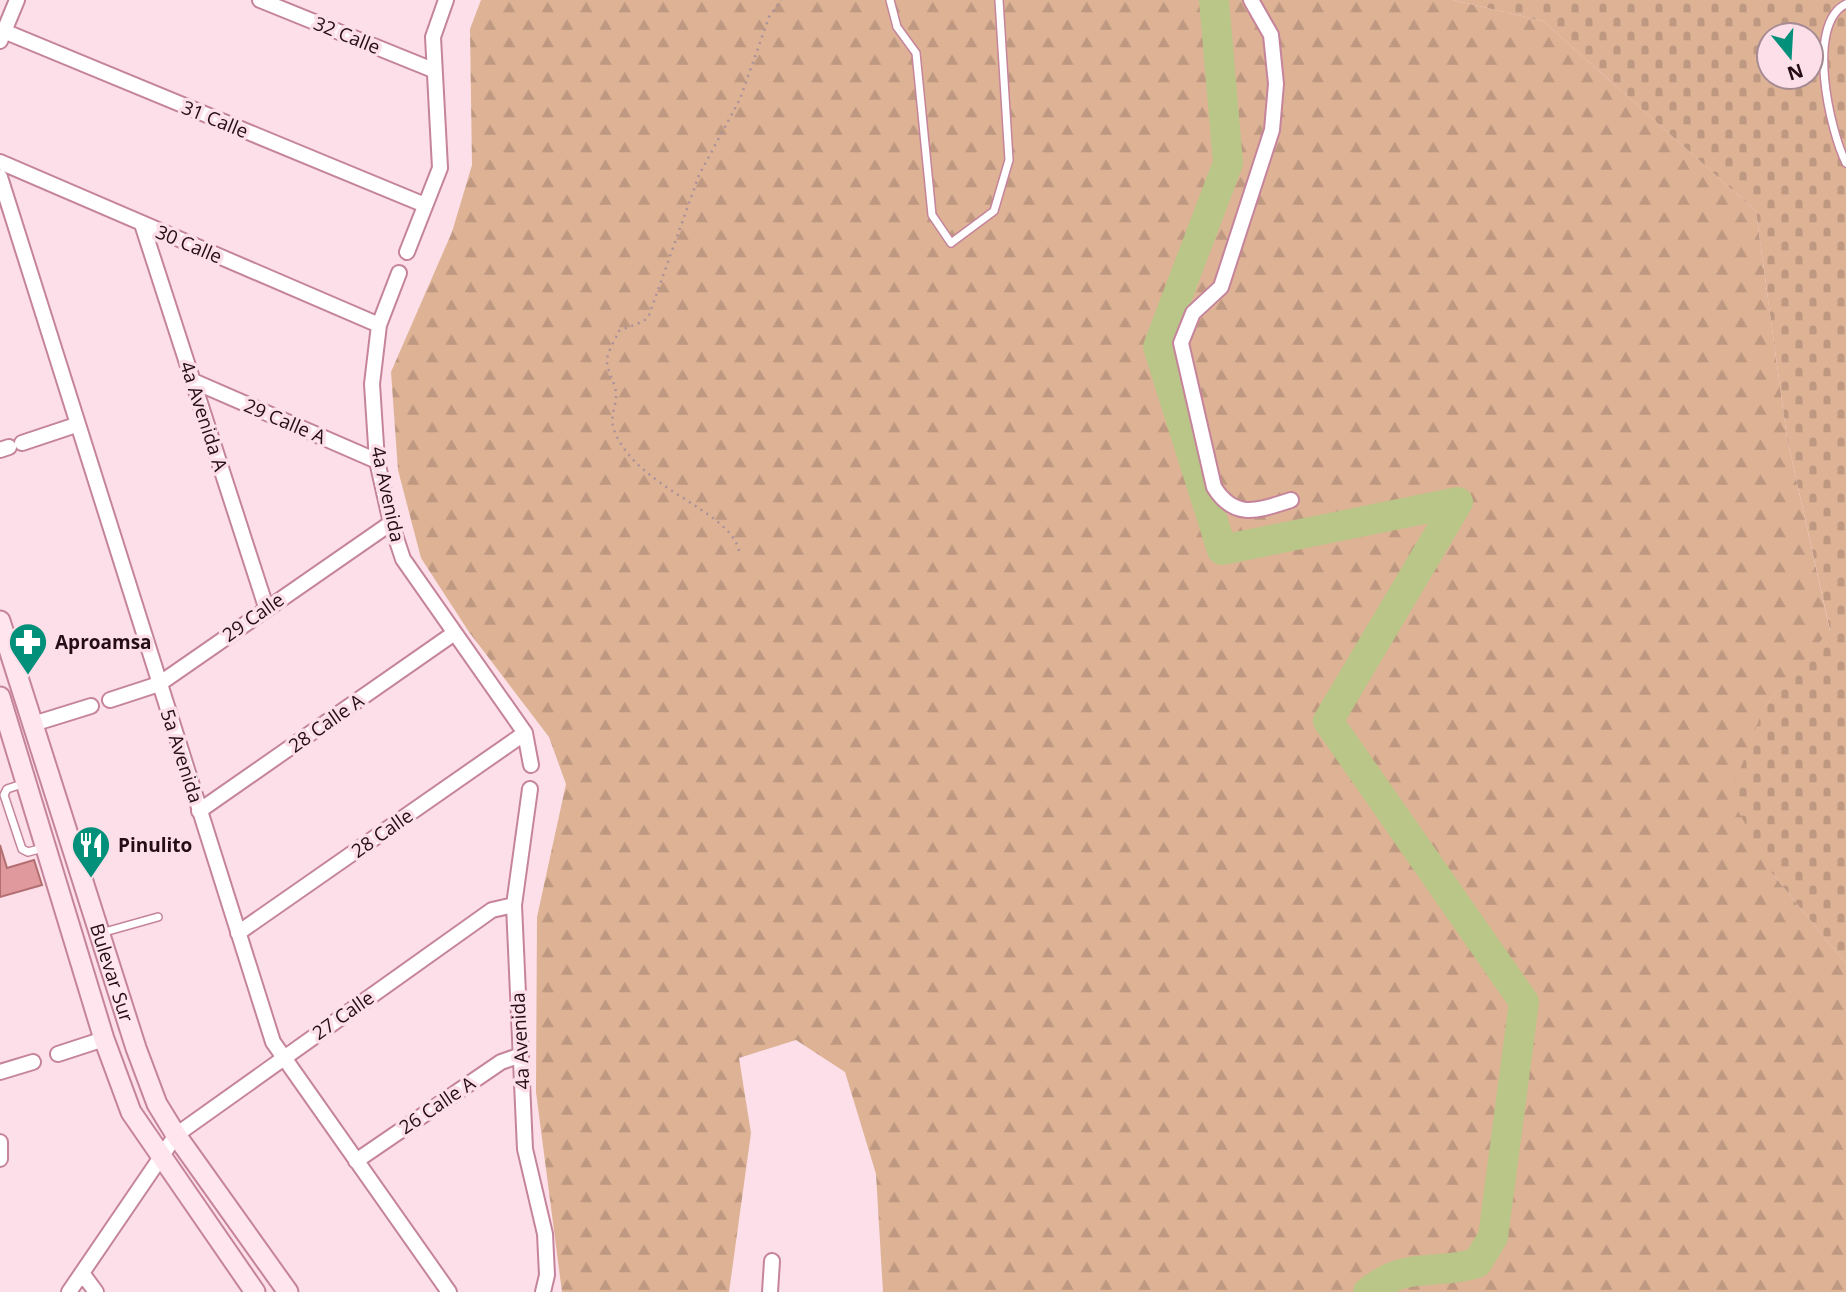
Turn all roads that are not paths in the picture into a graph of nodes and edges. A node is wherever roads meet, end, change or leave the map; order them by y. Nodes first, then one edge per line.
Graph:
1 (17, 0) edge
2 (261, 0) edge
3 (446, 0) edge
4 (890, 0) edge
5 (999, 0) edge
6 (1251, 0) edge
7 (1841, 4) edge
8 (3, 37) edge
9 (433, 70) junction
10 (0, 162) edge
11 (1846, 163) edge
12 (0, 177) edge
13 (425, 205) junction
14 (142, 224) junction
15 (407, 252) dead end
16 (399, 273) dead end
17 (379, 325) junction
18 (193, 381) junction
19 (76, 425) junction
20 (10, 446) edge
21 (377, 461) junction
22 (1291, 500) dead end
23 (391, 523) junction
24 (266, 607) junction
25 (0, 621) edge
26 (453, 634) junction
27 (159, 684) junction
28 (0, 697) edge
29 (110, 700) dead end
30 (91, 706) dead end
31 (33, 724) junction
32 (525, 733) junction
33 (531, 765) dead end
34 (530, 789) dead end
35 (200, 811) junction
36 (514, 905) junction
37 (158, 917) dead end
38 (100, 933) junction
39 (238, 933) junction
40 (104, 1039) junction
41 (58, 1054) dead end
42 (521, 1055) junction
43 (283, 1058) junction
44 (33, 1062) dead end
45 (0, 1072) edge
46 (176, 1135) junction
47 (161, 1159) junction
48 (356, 1161) junction
49 (772, 1261) dead end
50 (82, 1273) junction
51 (69, 1292) edge
52 (96, 1292) edge
53 (255, 1292) edge
54 (288, 1292) edge
55 (449, 1292) edge
56 (543, 1292) edge
57 (770, 1292) edge

1 - 8 street
2 - 9 street, 32 Calle
3 - 9 street
4 - 5 lane
6 - 22 street
7 - 11 lane
8 - 13 street, 31 Calle
9 - 13 street
10 - 14 street, 30 Calle
12 - 19 street, 5a Avenida
13 - 15 street
14 - 17 street, 30 Calle
14 - 18 street, 4a Avenida A
16 - 17 street, 4a Avenida
17 - 21 street, 4a Avenida
18 - 21 street, 29 Calle A
18 - 24 street, 4a Avenida A
19 - 20 street
19 - 27 street, 5a Avenida
21 - 23 street, 4a Avenida
23 - 24 street, 29 Calle
23 - 26 street, 4a Avenida
24 - 27 street, 29 Calle
25 - 31 main road, Bulevar Sur
26 - 32 street, 4a Avenida
26 - 35 street, 28 Calle A
27 - 29 street, 29 Calle
27 - 35 street, 5a Avenida
28 - 40 main road, Bulevar Sur
30 - 31 street
31 - 38 main road, Bulevar Sur
32 - 33 street, 4a Avenida
32 - 39 street, 28 Calle
34 - 36 street, 4a Avenida
35 - 39 street, 5a Avenida
36 - 42 street, 4a Avenida
36 - 43 street, 27 Calle
37 - 38 lane
38 - 46 main road, Bulevar Sur
39 - 43 street, 5a Avenida
40 - 41 street
40 - 47 main road, Bulevar Sur
42 - 48 street, 26 Calle A
42 - 56 street, 4a Avenida
43 - 46 street, 27 Calle
43 - 48 street, 5a Avenida
44 - 45 street
46 - 47 street
46 - 54 main road, Bulevar Sur
47 - 50 street
47 - 53 main road, Bulevar Sur
48 - 55 street, 5a Avenida
49 - 57 street
50 - 51 street
50 - 52 street

